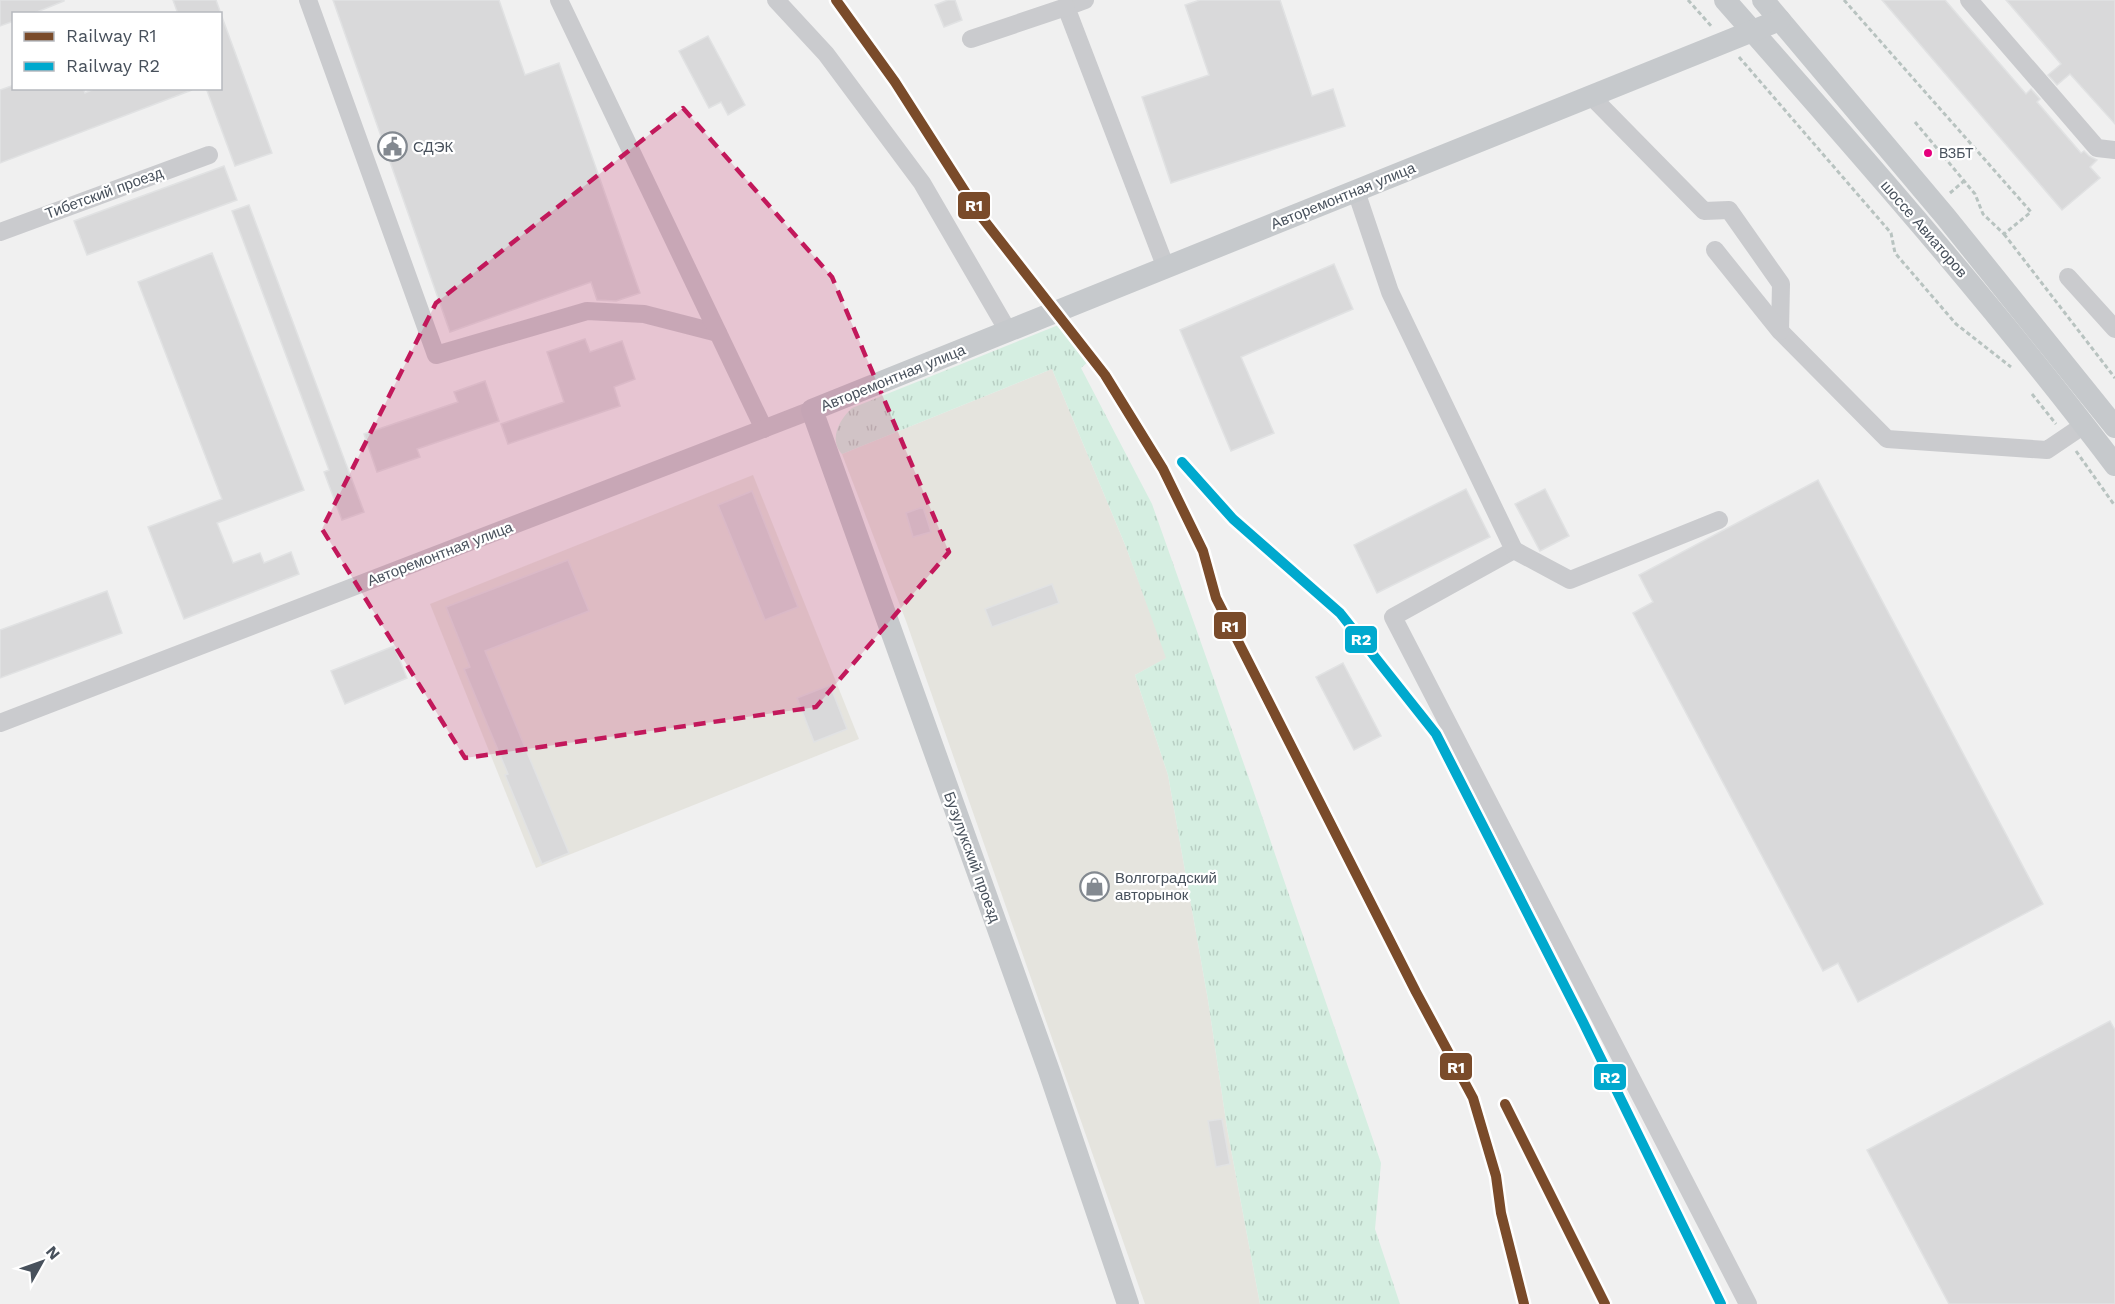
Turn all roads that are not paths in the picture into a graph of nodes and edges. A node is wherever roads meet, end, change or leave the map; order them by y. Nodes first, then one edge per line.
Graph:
1 (308, 0) edge
2 (559, 0) edge
3 (776, 0) edge
4 (1085, 0) edge
5 (1725, 0) edge
6 (1763, 0) edge
7 (1969, 0) edge
8 (1066, 7) junction
9 (1780, 20) junction
10 (1753, 31) junction
11 (971, 39) dead end
12 (1591, 96) junction
13 (2115, 150) edge
14 (209, 155) dead end
15 (1356, 191) junction
16 (0, 232) edge
17 (1715, 250) dead end
18 (1166, 268) junction
19 (2068, 277) dead end
20 (2115, 329) edge
21 (1008, 331) junction
22 (1780, 331) junction
23 (718, 333) junction
24 (812, 410) junction
25 (2085, 425) junction
26 (2115, 427) edge
27 (764, 429) junction
28 (2114, 463) edge
29 (1719, 520) dead end
30 (1514, 550) junction
31 (0, 723) edge
32 (1128, 1304) edge
33 (1748, 1304) edge

1 - 23 street
2 - 23 street
3 - 21 street
4 - 8 street
5 - 10 main road, шоссе Авиаторов
6 - 9 main road, шоссе Авиаторов
7 - 13 street
8 - 11 street
8 - 18 street
9 - 10 main road, Авторемонтная улица
9 - 26 main road, шоссе Авиаторов
10 - 12 main road, Авторемонтная улица
10 - 25 main road, шоссе Авиаторов
12 - 15 main road, Авторемонтная улица
12 - 22 street
14 - 16 street, Тибетский проезд
15 - 18 main road, Авторемонтная улица
15 - 30 street
17 - 22 street
18 - 21 main road, Авторемонтная улица
19 - 20 street
21 - 24 main road, Авторемонтная улица
22 - 25 street
23 - 27 street
24 - 27 street, Авторемонтная улица
24 - 32 main road, Бузулукский проезд
25 - 28 main road, шоссе Авиаторов
27 - 31 street, Авторемонтная улица
29 - 30 street
30 - 33 street

